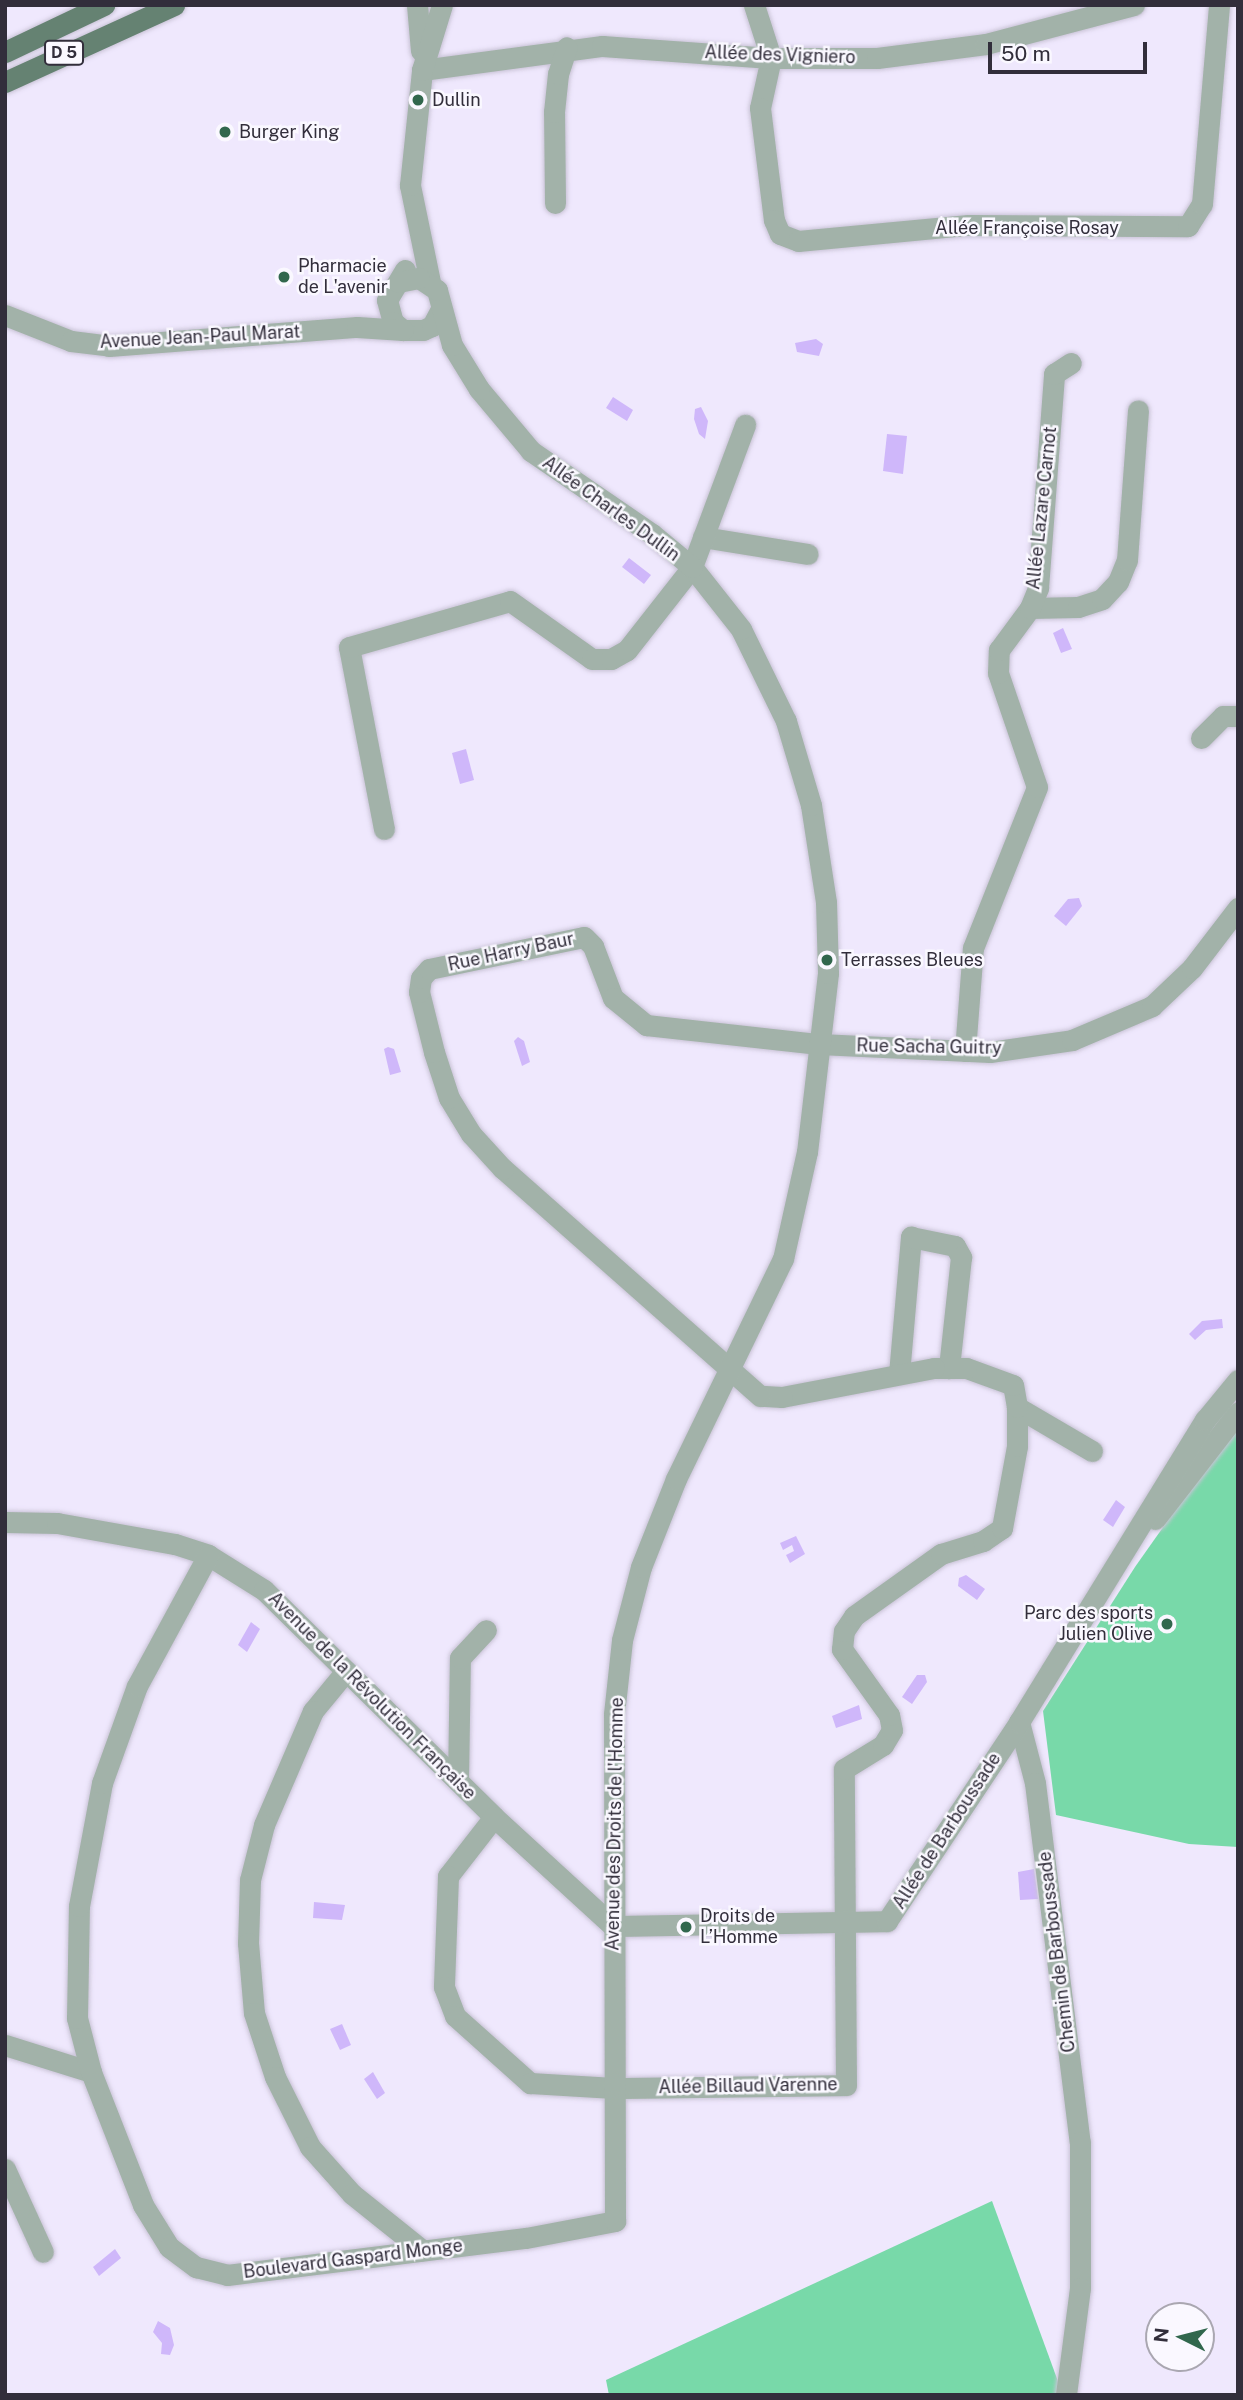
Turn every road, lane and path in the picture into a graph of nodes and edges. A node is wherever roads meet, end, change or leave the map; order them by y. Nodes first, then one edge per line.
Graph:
1 (104, 5) edge
2 (174, 5) edge
3 (417, 5) edge
4 (442, 5) edge
5 (754, 5) edge
6 (1134, 5) edge
7 (1219, 5) edge
8 (567, 47) junction
9 (5, 52) edge
10 (771, 58) junction
11 (422, 70) junction
12 (5, 82) edge
13 (555, 203) dead end
14 (418, 243) junction
15 (430, 282) junction
16 (393, 291) junction
17 (441, 309) junction
18 (5, 315) edge
19 (357, 327) junction
20 (413, 330) junction
21 (452, 345) junction
22 (1071, 363) dead end
23 (1138, 410) dead end
24 (745, 425) dead end
25 (703, 537) junction
26 (808, 554) dead end
27 (692, 568) junction
28 (1030, 608) junction
29 (1238, 716) edge
30 (1201, 738) dead end
31 (384, 828) dead end
32 (1238, 908) edge
33 (819, 1044) junction
34 (965, 1051) junction
35 (948, 1368) junction
36 (729, 1370) junction
37 (900, 1374) junction
38 (1235, 1389) edge
39 (1017, 1407) junction
40 (1238, 1412) edge
41 (1092, 1451) dead end
42 (5, 1522) edge
43 (1131, 1543) junction
44 (208, 1555) junction
45 (486, 1630) dead end
46 (346, 1671) junction
47 (1019, 1722) junction
48 (458, 1781) junction
49 (495, 1817) junction
50 (847, 1923) junction
51 (613, 1926) junction
52 (5, 2045) edge
53 (91, 2072) junction
54 (614, 2088) junction
55 (5, 2169) edge
56 (615, 2221) joint
57 (422, 2250) junction
58 (43, 2252) dead end
59 (1066, 2395) edge

1 - 9 main road, D 5
2 - 12 main road, D 5
3 - 11 street, Allée Charles Dullin
4 - 11 street, Allée Charles Dullin
5 - 10 street
6 - 10 street, Allée des Vigniero
7 - 10 street, Allée Françoise Rosay
8 - 10 street, Allée des Vigniero
8 - 11 street, Allée des Vigniero
8 - 13 street
11 - 14 street, Allée Charles Dullin
14 - 15 street, Allée Charles Dullin
14 - 16 street
15 - 16 street
15 - 17 street, Allée Charles Dullin
16 - 19 street
16 - 20 street
17 - 20 street
17 - 21 street, Allée Charles Dullin
18 - 19 street, Avenue Jean-Paul Marat
19 - 20 street, Avenue Jean-Paul Marat
20 - 21 street
21 - 27 street, Allée Charles Dullin
22 - 28 street, Allée Lazare Carnot
23 - 28 street
24 - 25 street
25 - 26 street
25 - 27 street
27 - 31 street
27 - 33 street, Allée Charles Dullin
28 - 34 street, Allée Lazare Carnot
29 - 30 street
32 - 34 street, Rue Sacha Guitry
33 - 34 street, Rue Sacha Guitry
33 - 36 street, Avenue des Droits de l'Homme
33 - 36 street, Rue Harry Baur
35 - 37 street
35 - 37 street
35 - 39 street
36 - 37 street
36 - 51 street, Avenue des Droits de l'Homme
38 - 43 street
39 - 41 street
39 - 50 street
40 - 43 street
42 - 44 street, Avenue de la Révolution Française
43 - 47 street
44 - 46 street, Avenue de la Révolution Française
44 - 53 street, Boulevard Gaspard Monge
45 - 48 street
46 - 48 street, Avenue de la Révolution Française
46 - 57 street
47 - 50 street, Allée de Barboussade
47 - 59 street, Chemin de Barboussade
48 - 49 street, Avenue de la Révolution Française
49 - 51 street, Avenue de la Révolution Française
49 - 54 street
50 - 51 street, Allée de Barboussade
50 - 54 street, Allée Billaud Varenne
51 - 54 street, Avenue des Droits de l'Homme
52 - 53 street
53 - 57 street, Boulevard Gaspard Monge
54 - 56 street, Avenue des Droits de l'Homme
55 - 58 street
56 - 57 street, Boulevard Gaspard Monge

